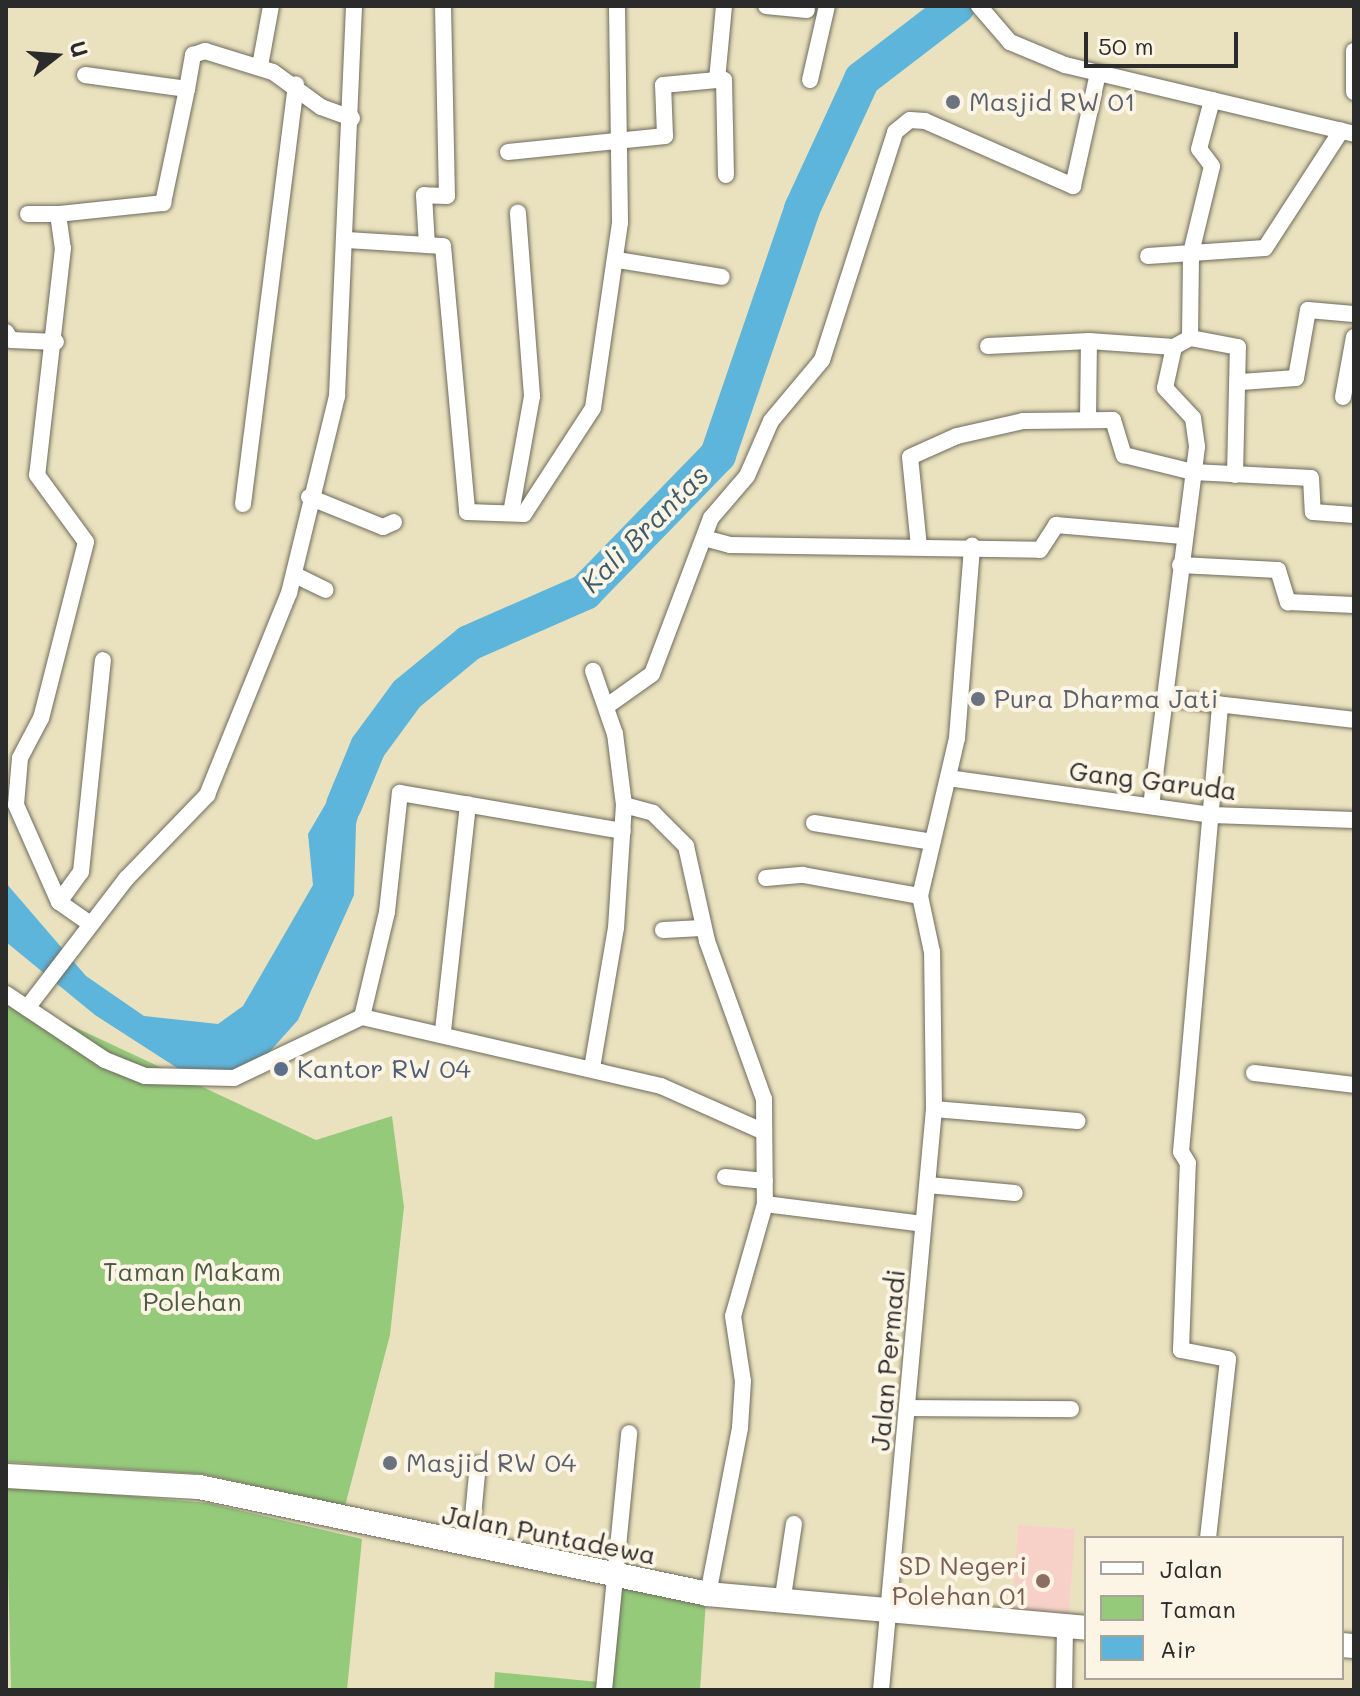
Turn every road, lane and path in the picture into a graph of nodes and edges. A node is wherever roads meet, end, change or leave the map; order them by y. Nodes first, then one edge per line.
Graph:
1 (271, 6) edge
2 (354, 6) edge
3 (443, 6) edge
4 (617, 6) edge
5 (724, 6) edge
6 (766, 6) edge
7 (827, 6) edge
8 (807, 10) dead end
9 (982, 12) edge
10 (1354, 51) edge
11 (260, 66) junction
12 (1098, 73) junction
13 (85, 75) dead end
14 (717, 80) junction
15 (810, 80) dead end
16 (296, 84) junction
17 (187, 89) junction
18 (1354, 92) edge
19 (1212, 100) junction
20 (352, 118) junction
21 (1348, 132) edge
22 (620, 139) junction
23 (508, 152) dead end
24 (726, 175) dead end
25 (518, 213) dead end
26 (28, 214) dead end
27 (58, 214) junction
28 (347, 240) junction
29 (427, 245) junction
30 (1191, 253) junction
31 (1148, 256) dead end
32 (617, 260) junction
33 (722, 277) dead end
34 (1354, 314) edge
35 (6, 332) edge
36 (1354, 337) edge
37 (1190, 338) junction
38 (1089, 341) junction
39 (56, 342) junction
40 (988, 346) dead end
41 (1174, 347) junction
42 (1241, 382) junction
43 (1343, 397) dead end
44 (1088, 420) junction
45 (1193, 472) junction
46 (1235, 475) junction
47 (309, 497) junction
48 (243, 504) dead end
49 (511, 513) junction
50 (1354, 515) edge
51 (394, 522) dead end
52 (1183, 536) junction
53 (704, 538) junction
54 (972, 546) junction
55 (919, 547) junction
56 (1180, 565) junction
57 (295, 575) junction
58 (326, 590) dead end
59 (1354, 605) edge
60 (103, 660) dead end
61 (593, 671) dead end
62 (1165, 698) junction
63 (1220, 705) junction
64 (607, 706) junction
65 (1354, 720) edge
66 (948, 778) junction
67 (468, 804) junction
68 (624, 805) junction
69 (1151, 806) junction
70 (1212, 815) junction
71 (1354, 820) edge
72 (814, 823) dead end
73 (623, 831) junction
74 (932, 842) junction
75 (766, 878) dead end
76 (920, 896) junction
77 (59, 902) junction
78 (89, 923) junction
79 (703, 928) junction
80 (663, 930) dead end
81 (6, 994) edge
82 (27, 1008) junction
83 (362, 1017) junction
84 (443, 1031) junction
85 (592, 1068) junction
86 (1254, 1073) dead end
87 (1354, 1085) edge
88 (934, 1109) junction
89 (1078, 1121) dead end
90 (762, 1131) junction
91 (725, 1177) dead end
92 (765, 1181) junction
93 (928, 1185) junction
94 (1015, 1193) dead end
95 (765, 1204) junction
96 (923, 1224) junction
97 (910, 1408) junction
98 (1071, 1409) dead end
99 (629, 1433) dead end
100 (478, 1464) dead end
101 (6, 1476) edge
102 (794, 1524) dead end
103 (1208, 1536) edge
104 (470, 1548) junction
105 (611, 1575) junction
106 (708, 1594) junction
107 (782, 1603) junction
108 (888, 1615) junction
109 (1075, 1627) edge
110 (604, 1690) edge
111 (881, 1690) edge
112 (1064, 1690) edge

1 - 11 street
2 - 20 street
3 - 29 street
4 - 22 street
5 - 14 street
6 - 8 street
7 - 15 street
9 - 12 street
10 - 18 street
11 - 16 street
11 - 17 street
12 - 19 street
12 - 53 street
13 - 17 street
14 - 22 street
14 - 24 street
16 - 20 street
16 - 48 street
17 - 27 street
19 - 21 street
19 - 30 street
20 - 28 street
21 - 30 street
22 - 23 street
22 - 32 street
25 - 49 street
26 - 27 street
27 - 39 street
28 - 29 street
28 - 47 street
29 - 49 street
30 - 31 street
30 - 37 street
32 - 33 street
32 - 49 street
34 - 42 street
35 - 39 street
36 - 43 street
37 - 41 street
37 - 42 street
38 - 40 street
38 - 41 street
38 - 44 street
39 - 77 street
41 - 45 street
42 - 46 street
44 - 45 street
44 - 55 street
45 - 46 street
45 - 52 street
46 - 50 street
47 - 51 street
47 - 57 street
52 - 54 street
52 - 56 street
53 - 55 street
53 - 64 street
54 - 55 street
54 - 66 street
56 - 59 street
56 - 62 street
57 - 58 street
57 - 78 street
60 - 77 street
61 - 64 street
62 - 63 street
62 - 69 street
63 - 65 street
63 - 70 street
64 - 68 street
66 - 69 street, Gang Garuda
66 - 74 street
67 - 73 street
67 - 83 street
67 - 84 street
68 - 73 street
68 - 79 street
69 - 70 street, Gang Garuda
70 - 71 street, Gang Garuda
70 - 103 street
72 - 74 street
73 - 85 street
74 - 76 street
75 - 76 street
76 - 88 street, Jalan Permadi
77 - 78 street
78 - 82 street
79 - 80 street
79 - 90 street
81 - 82 street
82 - 83 street
83 - 84 street
84 - 85 street
85 - 90 street
86 - 87 street
88 - 89 street
88 - 93 street, Jalan Permadi
90 - 92 street
91 - 92 street
92 - 95 street
93 - 94 street
93 - 96 street, Jalan Permadi
95 - 96 street
95 - 106 street
96 - 97 street, Jalan Permadi
97 - 98 street
97 - 108 street, Jalan Permadi
99 - 105 street
100 - 104 street
101 - 104 street, Jalan Puntadewa
102 - 107 street
104 - 105 street, Jalan Puntadewa
105 - 106 street, Jalan Puntadewa
105 - 110 street
106 - 107 street, Jalan Puntadewa
107 - 108 street, Jalan Puntadewa
108 - 109 street, Jalan Puntadewa
108 - 111 street, Jalan Permadi
109 - 112 street

